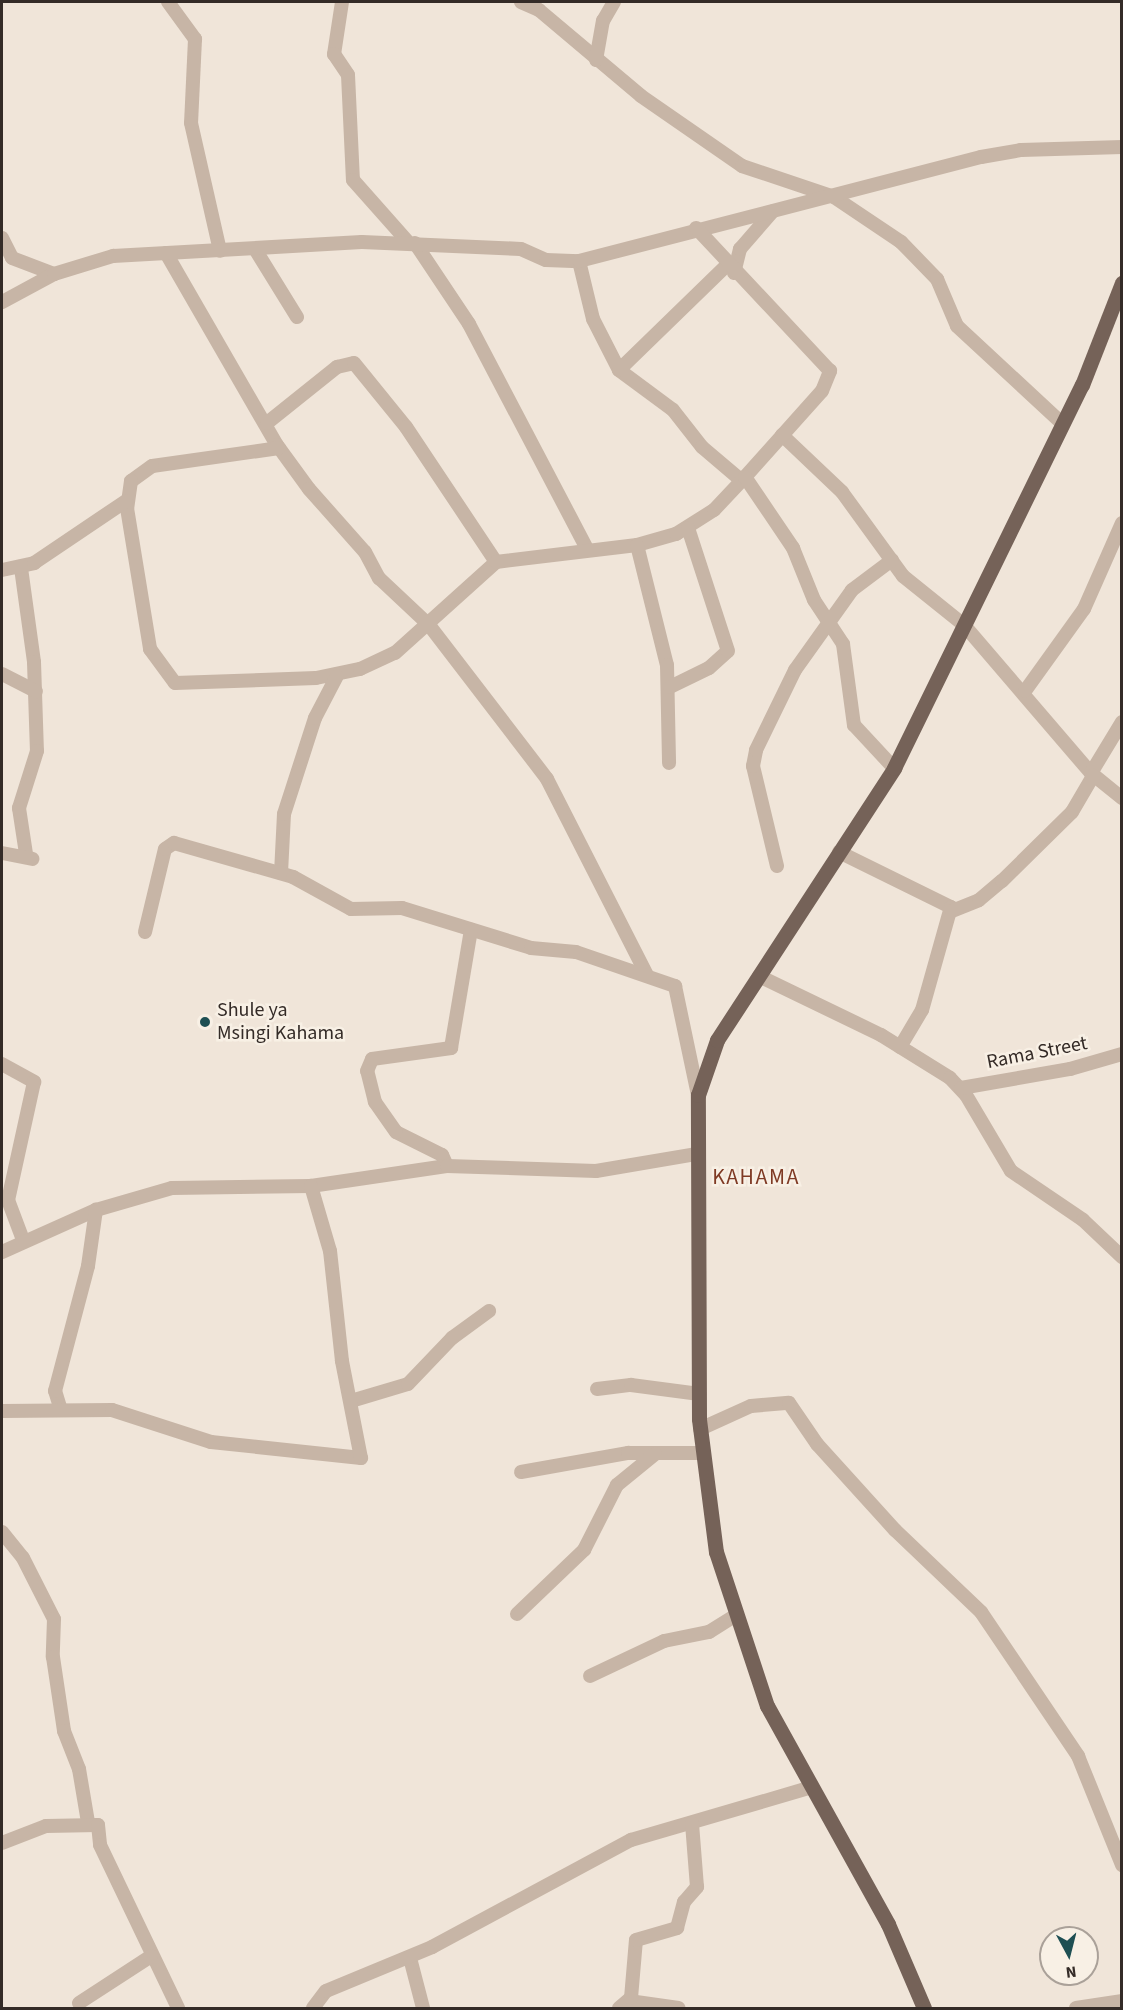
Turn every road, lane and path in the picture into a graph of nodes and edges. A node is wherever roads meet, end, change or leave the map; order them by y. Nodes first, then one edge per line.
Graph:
1 (168, 2) edge
2 (342, 2) edge
3 (521, 2) edge
4 (614, 2) edge
5 (596, 60) junction
6 (1122, 147) edge
7 (834, 197) junction
8 (774, 211) junction
9 (696, 228) junction
10 (2, 238) edge
11 (412, 243) junction
12 (255, 249) junction
13 (220, 251) junction
14 (166, 253) junction
15 (579, 261) junction
16 (730, 269) junction
17 (54, 274) junction
18 (1122, 283) edge
19 (2, 302) edge
20 (297, 317) dead end
21 (619, 370) junction
22 (267, 423) junction
23 (1063, 424) junction
24 (782, 435) junction
25 (279, 448) junction
26 (744, 479) junction
27 (126, 501) junction
28 (1122, 524) edge
29 (688, 528) junction
30 (637, 545) junction
31 (587, 549) junction
32 (892, 560) junction
33 (496, 561) junction
34 (21, 568) junction
35 (2, 570) edge
36 (429, 625) junction
37 (831, 625) junction
38 (964, 625) junction
39 (2, 674) edge
40 (337, 676) junction
41 (670, 687) junction
42 (1025, 691) junction
43 (36, 692) junction
44 (1122, 722) edge
45 (669, 763) dead end
46 (894, 768) junction
47 (1092, 774) junction
48 (1122, 798) edge
49 (840, 852) junction
50 (2, 853) edge
51 (777, 866) dead end
52 (281, 873) junction
53 (952, 911) junction
54 (471, 930) junction
55 (145, 932) dead end
56 (647, 975) junction
57 (759, 976) junction
58 (900, 1047) junction
59 (1122, 1054) edge
60 (2, 1064) edge
61 (961, 1088) junction
62 (698, 1095) junction
63 (696, 1154) junction
64 (447, 1166) junction
65 (311, 1186) junction
66 (96, 1210) junction
67 (23, 1240) junction
68 (2, 1252) edge
69 (1122, 1257) edge
70 (489, 1311) dead end
71 (597, 1389) dead end
72 (699, 1394) junction
73 (351, 1401) junction
74 (60, 1407) junction
75 (2, 1411) edge
76 (700, 1429) junction
77 (703, 1453) junction
78 (655, 1454) junction
79 (521, 1472) dead end
80 (2, 1532) edge
81 (517, 1614) dead end
82 (733, 1617) junction
83 (590, 1676) dead end
84 (809, 1788) junction
85 (88, 1822) junction
86 (692, 1823) junction
87 (2, 1843) edge
88 (1122, 1865) edge
89 (151, 1956) junction
90 (410, 1958) junction
91 (1122, 2001) edge
92 (79, 2003) dead end
93 (624, 2005) edge
94 (178, 2008) edge
95 (313, 2008) edge
96 (423, 2008) edge
97 (679, 2008) edge
98 (924, 2008) edge
99 (1076, 2008) edge

1 - 13 street
2 - 11 street
3 - 5 street
4 - 5 street
5 - 7 street
6 - 7 street
7 - 8 street
7 - 23 street
8 - 9 street
8 - 16 street
9 - 15 street
9 - 16 street
10 - 17 street
11 - 12 street
11 - 15 street
11 - 31 street
12 - 13 street
12 - 20 street
13 - 14 street
14 - 17 street
14 - 22 street
15 - 21 street
16 - 21 street
16 - 24 street
17 - 19 street
18 - 23 main road
21 - 26 street
22 - 25 street
22 - 33 street
23 - 38 main road
24 - 26 street
24 - 32 street
25 - 27 street
25 - 36 street
26 - 29 street
26 - 37 street
27 - 34 street
27 - 40 street
28 - 42 street
29 - 30 street
29 - 41 street
30 - 31 street
30 - 41 street
31 - 33 street
32 - 37 street
32 - 38 street
33 - 36 street
34 - 35 street
34 - 43 street
36 - 40 street
36 - 56 street
37 - 46 street
37 - 51 street
38 - 42 street
38 - 46 main road
39 - 43 street
40 - 52 street
41 - 45 street
42 - 47 street
43 - 50 street
44 - 47 street
46 - 49 main road
47 - 48 street
47 - 53 street
49 - 53 street
49 - 57 main road
52 - 54 street
52 - 55 street
53 - 58 street
54 - 56 street
54 - 64 street
56 - 62 street
57 - 58 street
57 - 62 main road
58 - 61 street
59 - 61 street, Rama Street
60 - 67 street
61 - 69 street
62 - 63 main road
63 - 64 street
63 - 72 main road
64 - 65 street
65 - 66 street
65 - 73 street
66 - 67 street
66 - 74 street
67 - 68 street
70 - 73 street
71 - 72 street
72 - 76 main road
73 - 74 street
74 - 75 street
76 - 77 main road
76 - 88 street
77 - 78 street
77 - 82 main road
78 - 79 street
78 - 81 street
80 - 85 street
82 - 83 street
82 - 84 main road
84 - 86 street
84 - 98 main road
85 - 87 street
85 - 89 street
86 - 90 street
86 - 93 street
89 - 92 street
89 - 94 street
90 - 95 street
90 - 96 street
91 - 99 street
93 - 97 street

